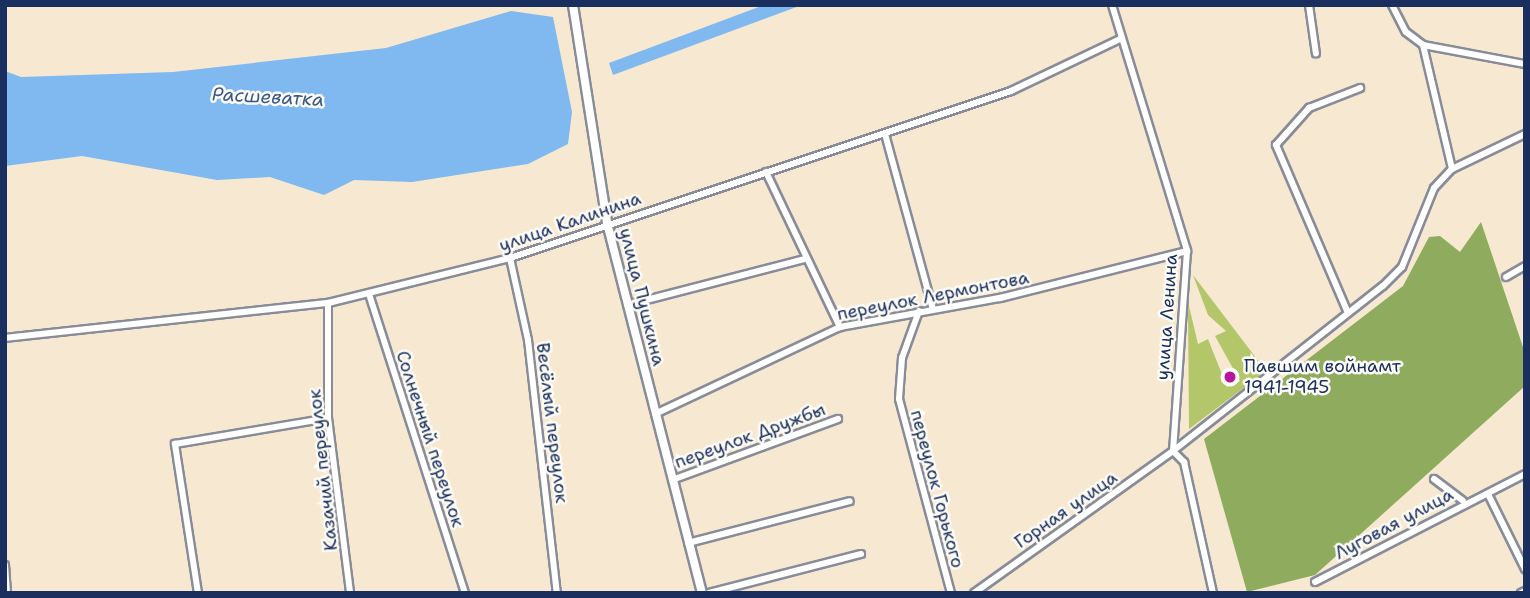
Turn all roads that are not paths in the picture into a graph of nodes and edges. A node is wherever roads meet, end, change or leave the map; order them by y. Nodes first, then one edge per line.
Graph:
1 (573, 5) edge
2 (1112, 5) edge
3 (1309, 5) edge
4 (1392, 5) edge
5 (1120, 38) junction
6 (1423, 45) junction
7 (1316, 54) dead end
8 (1525, 64) edge
9 (1360, 88) dead end
10 (885, 134) junction
11 (1525, 134) edge
12 (1452, 169) junction
13 (766, 172) junction
14 (607, 223) junction
15 (1187, 251) junction
16 (510, 258) junction
17 (805, 259) junction
18 (1525, 266) edge
19 (1506, 277) dead end
20 (369, 294) junction
21 (328, 303) junction
22 (627, 305) junction
23 (933, 309) junction
24 (919, 311) junction
25 (1348, 313) junction
26 (840, 327) junction
27 (5, 338) edge
28 (655, 414) junction
29 (327, 418) junction
30 (838, 419) dead end
31 (1173, 451) junction
32 (1525, 474) edge
33 (1434, 479) dead end
34 (672, 480) junction
35 (1488, 494) junction
36 (850, 500) dead end
37 (1463, 501) junction
38 (688, 543) junction
39 (861, 554) dead end
40 (5, 565) edge
41 (1525, 569) edge
42 (1315, 582) dead end
43 (7, 593) edge
44 (198, 593) edge
45 (350, 593) edge
46 (465, 593) edge
47 (556, 593) edge
48 (702, 593) edge
49 (709, 593) edge
50 (951, 593) edge
51 (974, 593) edge
52 (1213, 593) edge

1 - 14 main road, улица Пушкина
2 - 5 street, улица Ленина
3 - 7 street
4 - 6 street
5 - 10 street, улица Калинина
5 - 15 street, улица Ленина
6 - 8 street
6 - 12 street
9 - 25 street
10 - 13 street, улица Калинина
10 - 23 street
11 - 12 street
12 - 25 street, Горная улица
13 - 14 street, улица Калинина
13 - 17 street
14 - 16 street, улица Калинина
14 - 22 main road, улица Пушкина
15 - 23 street, переулок Лермонтова
15 - 31 street, улица Ленина
16 - 20 street, улица Калинина
16 - 47 street, Весёлый переулок
17 - 22 street
17 - 26 street
18 - 19 street
20 - 21 street, улица Калинина
20 - 46 street, Солнечный переулок
21 - 27 street, улица Калинина
21 - 29 street, Казачий переулок
22 - 28 main road, улица Пушкина
23 - 24 street, переулок Лермонтова
24 - 26 street, переулок Лермонтова
24 - 50 street, переулок Горького
25 - 31 street, Горная улица
26 - 28 street, переулок Лермонтова
28 - 34 main road, улица Пушкина
29 - 44 street
29 - 45 street, Казачий переулок
30 - 34 street, переулок Дружбы
31 - 51 street, Горная улица
31 - 52 street
32 - 35 street, Луговая улица
33 - 37 street
34 - 38 main road, улица Пушкина
35 - 37 street, Луговая улица
35 - 41 street
36 - 38 street
37 - 42 street, Луговая улица
38 - 48 main road, улица Пушкина
39 - 49 street
40 - 43 street

